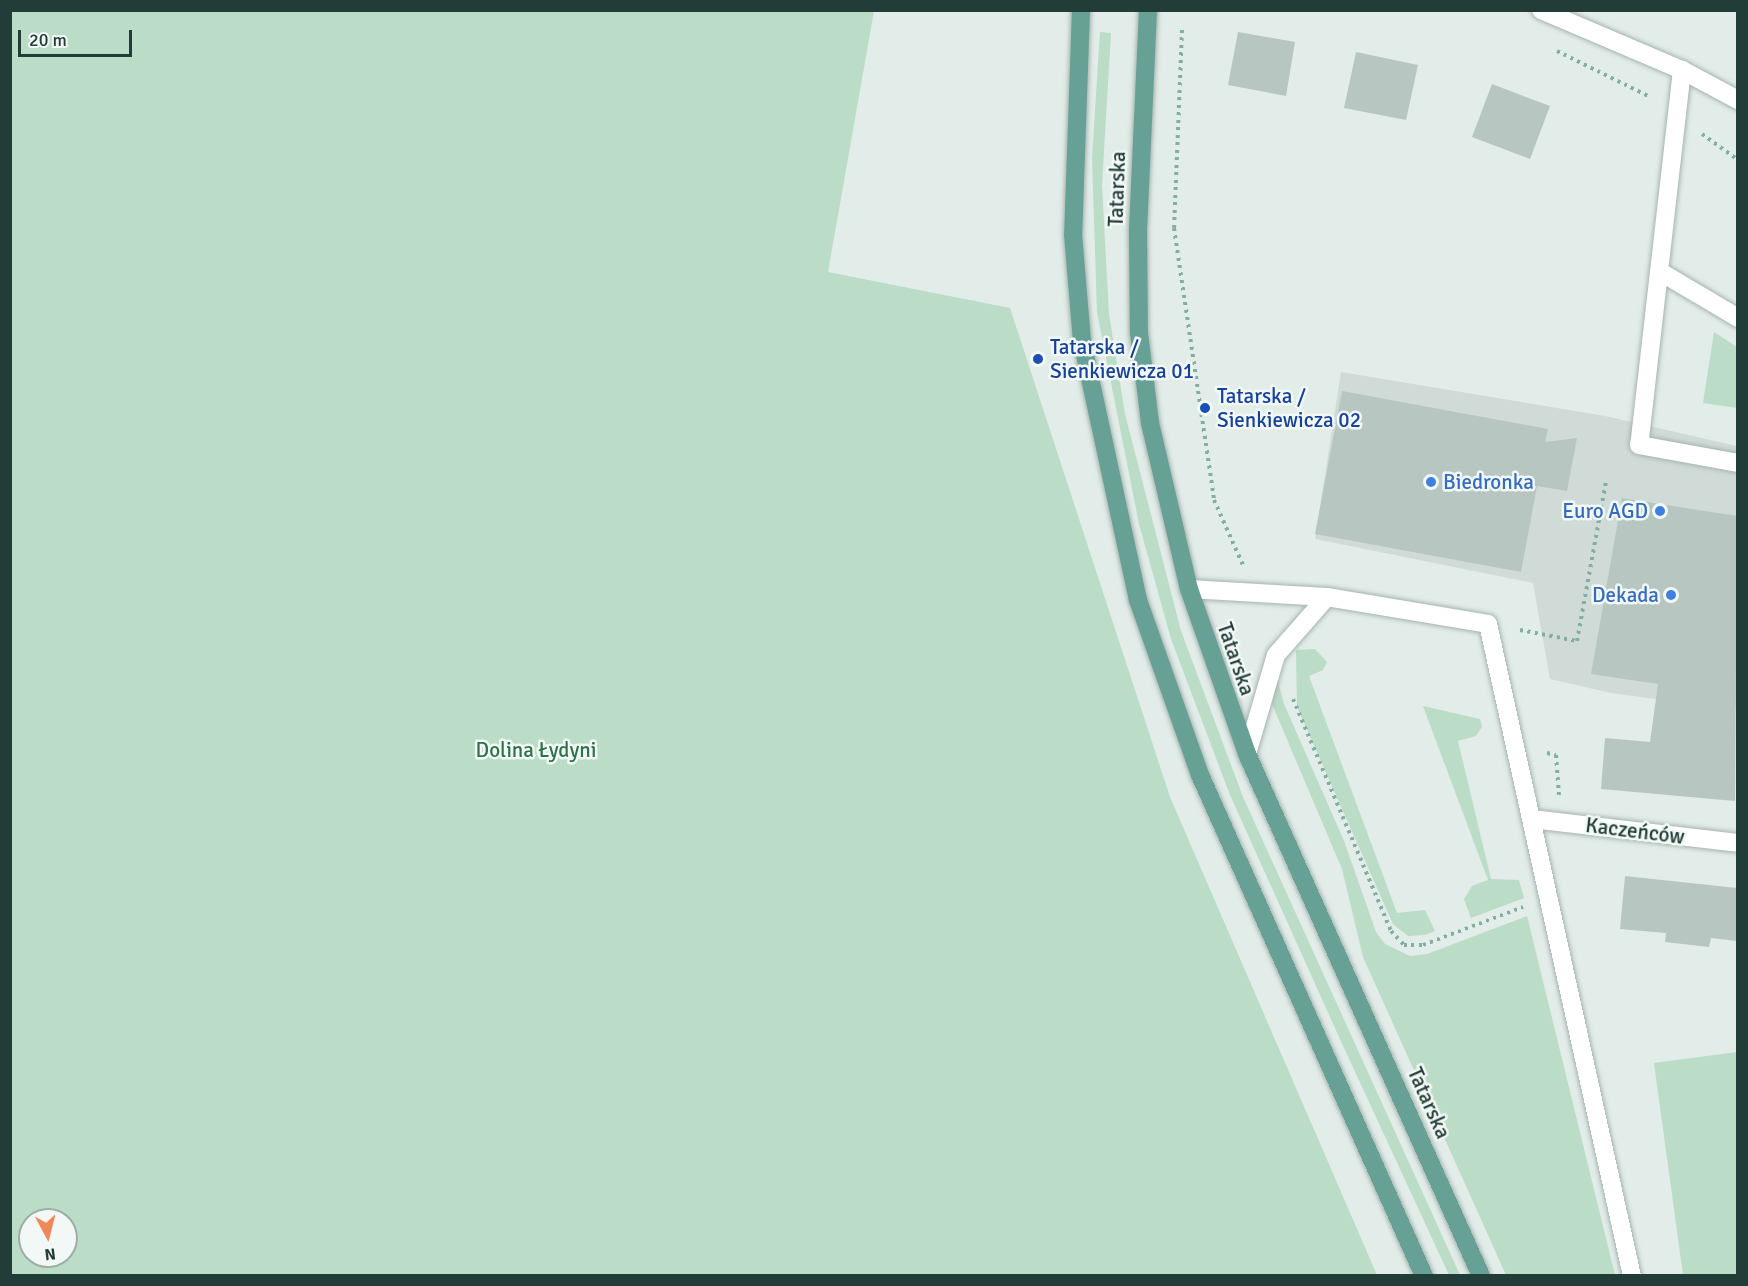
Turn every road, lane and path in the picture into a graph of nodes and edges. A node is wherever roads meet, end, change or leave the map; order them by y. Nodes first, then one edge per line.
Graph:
1 (1081, 10) edge
2 (1148, 10) edge
3 (1541, 10) edge
4 (1182, 30) dead end
5 (1551, 43) dead end
6 (1682, 70) junction
7 (1737, 100) edge
8 (1676, 113) junction
9 (1737, 160) edge
10 (1659, 271) junction
11 (1737, 318) edge
12 (1737, 463) edge
13 (1606, 482) dead end
14 (1189, 589) junction
15 (1246, 595) junction
16 (1327, 597) junction
17 (1554, 637) dead end
18 (1276, 656) junction
19 (1247, 753) junction
20 (1532, 819) junction
21 (1737, 843) edge
22 (1423, 945) dead end
23 (1424, 1275) edge
24 (1481, 1275) edge
25 (1632, 1275) edge

1 - 23 main road, Tatarska
2 - 14 main road, Tatarska
3 - 6 street
4 - 15 path
5 - 8 path
6 - 7 street
6 - 8 street
8 - 9 path
8 - 10 street
10 - 11 street
10 - 12 street
13 - 17 path
14 - 15 street
14 - 19 main road, Tatarska
15 - 16 street
16 - 18 street
16 - 20 street
18 - 19 street
18 - 22 path
19 - 24 main road, Tatarska
20 - 21 street, Kaczeńców
20 - 25 street

